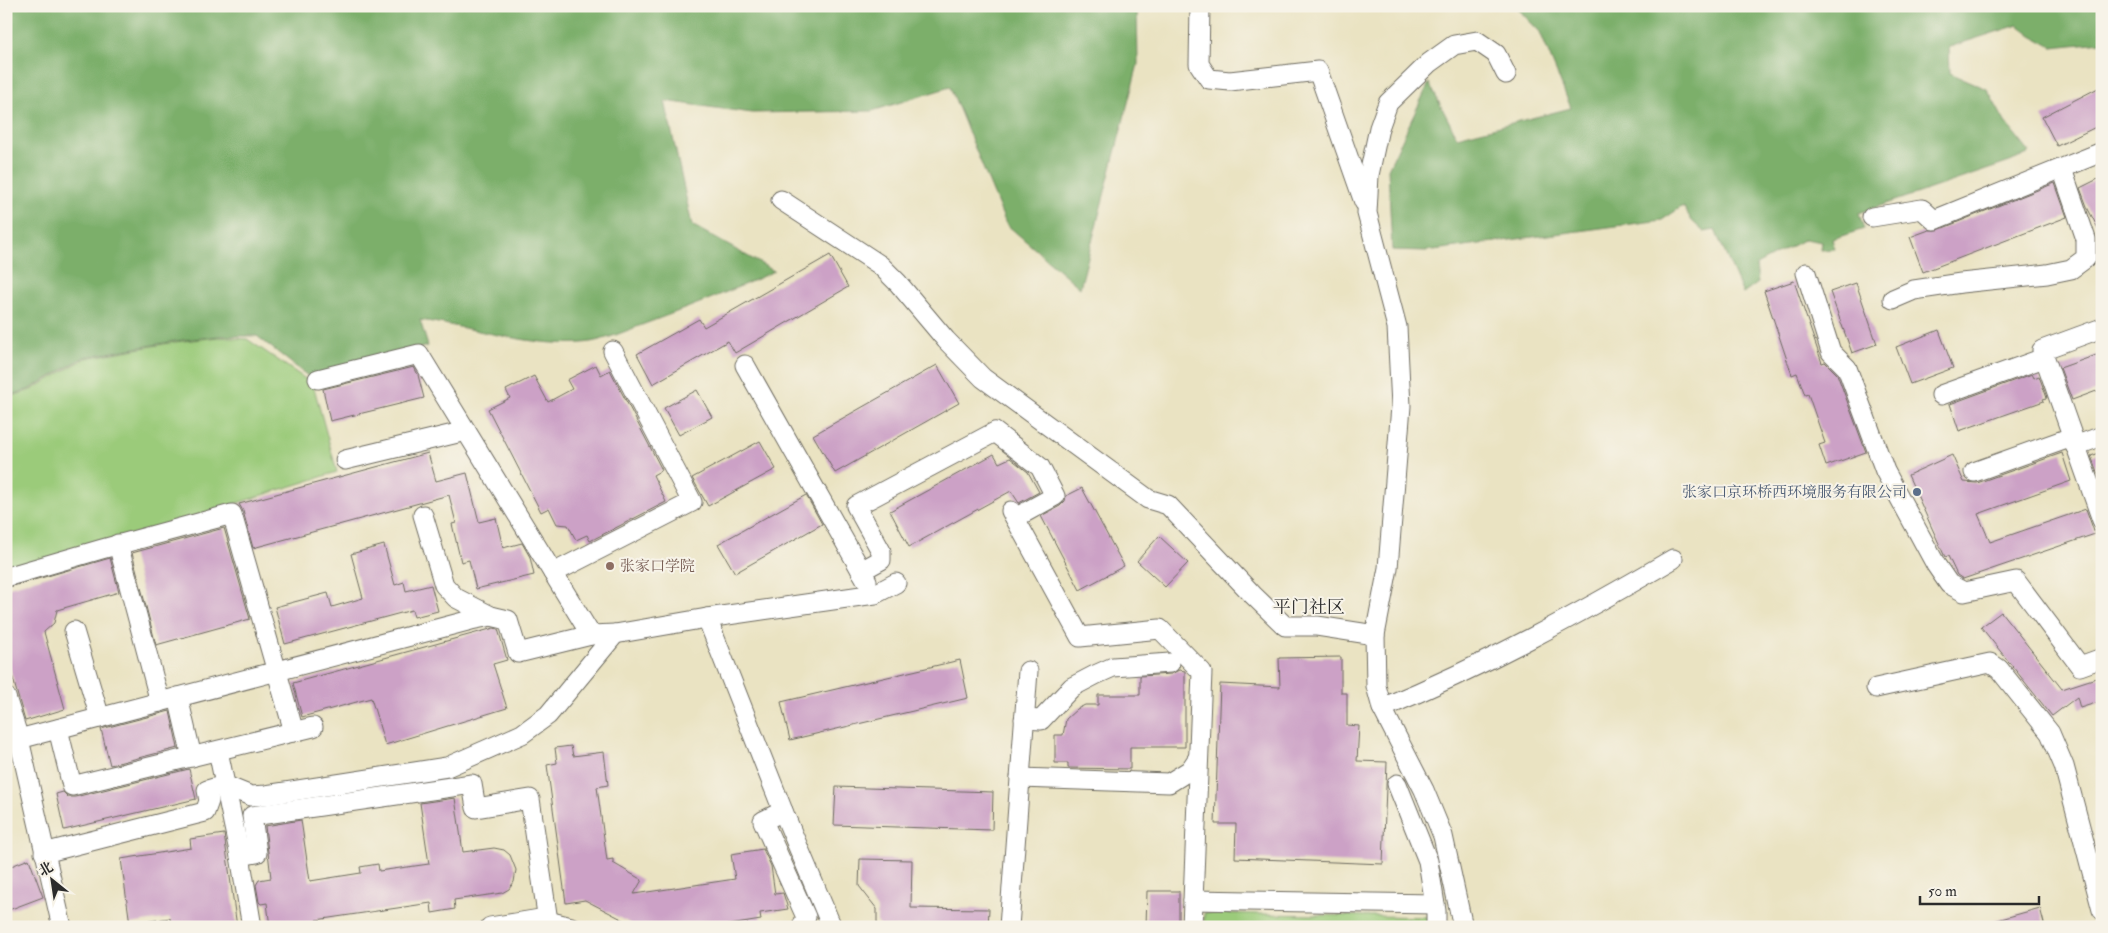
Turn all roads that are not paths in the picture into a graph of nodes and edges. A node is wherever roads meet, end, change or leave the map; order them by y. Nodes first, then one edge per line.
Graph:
1 (1200, 6) edge
2 (1506, 74) dead end
3 (2102, 152) edge
4 (2062, 168) junction
5 (781, 200) dead end
6 (1367, 213) junction
7 (1872, 217) dead end
8 (1806, 273) dead end
9 (1893, 299) dead end
10 (2102, 328) edge
11 (613, 351) dead end
12 (2044, 358) junction
13 (744, 365) dead end
14 (318, 379) dead end
15 (1941, 395) dead end
16 (466, 431) junction
17 (2102, 436) edge
18 (2074, 441) junction
19 (345, 460) dead end
20 (1974, 472) dead end
21 (2099, 512) edge
22 (424, 515) dead end
23 (118, 544) junction
24 (1673, 559) dead end
25 (861, 571) junction
26 (553, 573) junction
27 (6, 577) edge
28 (896, 583) dead end
29 (874, 594) junction
30 (491, 616) junction
31 (707, 618) junction
32 (74, 631) dead end
33 (591, 634) junction
34 (616, 634) junction
35 (1375, 635) junction
36 (2102, 658) edge
37 (1170, 663) dead end
38 (1028, 670) dead end
39 (276, 671) junction
40 (1876, 688) dead end
41 (6, 697) edge
42 (169, 700) junction
43 (1382, 708) junction
44 (100, 718) junction
45 (1024, 719) junction
46 (313, 727) dead end
47 (58, 728) junction
48 (294, 732) junction
49 (19, 738) junction
50 (218, 750) junction
51 (192, 757) junction
52 (1198, 758) junction
53 (1020, 778) junction
54 (1397, 784) dead end
55 (224, 785) junction
56 (783, 811) junction
57 (44, 853) junction
58 (240, 856) junction
59 (1193, 900) junction
60 (1435, 904) junction
61 (2102, 910) edge
62 (548, 921) junction
63 (62, 927) edge
64 (252, 927) edge
65 (490, 927) edge
66 (571, 927) edge
67 (802, 927) edge
68 (832, 927) edge
69 (1009, 927) edge
70 (1192, 927) edge
71 (1436, 927) edge
72 (1463, 927) edge

1 - 6 street
2 - 6 street
3 - 4 street
4 - 7 street
4 - 9 street
5 - 35 street
6 - 35 street
8 - 36 street
10 - 12 street
11 - 26 street
12 - 15 street
12 - 18 street
13 - 25 street
14 - 16 street
16 - 19 street
16 - 26 street
17 - 18 street
18 - 20 street
18 - 21 street
22 - 30 street
23 - 27 street
23 - 39 street
23 - 42 street
24 - 43 street
25 - 29 street
25 - 52 street
26 - 33 street
28 - 29 street
29 - 31 street
30 - 33 street
30 - 39 street
31 - 34 street
31 - 56 street
32 - 44 street
33 - 34 street
34 - 55 street
35 - 43 street
37 - 45 street
38 - 45 street
39 - 42 street
39 - 48 street
40 - 61 street
41 - 49 street
42 - 44 street
42 - 51 street
43 - 72 street
44 - 47 street
45 - 53 street
46 - 48 street
47 - 49 street
47 - 51 street
48 - 50 street
49 - 57 street
50 - 51 street
50 - 55 street
52 - 53 street
52 - 59 street
53 - 69 street
54 - 60 street
55 - 57 street
55 - 58 street
56 - 67 street
56 - 68 street
57 - 63 street
58 - 62 street
58 - 64 street
59 - 60 street
59 - 70 street
60 - 71 street
62 - 65 street
62 - 66 street

